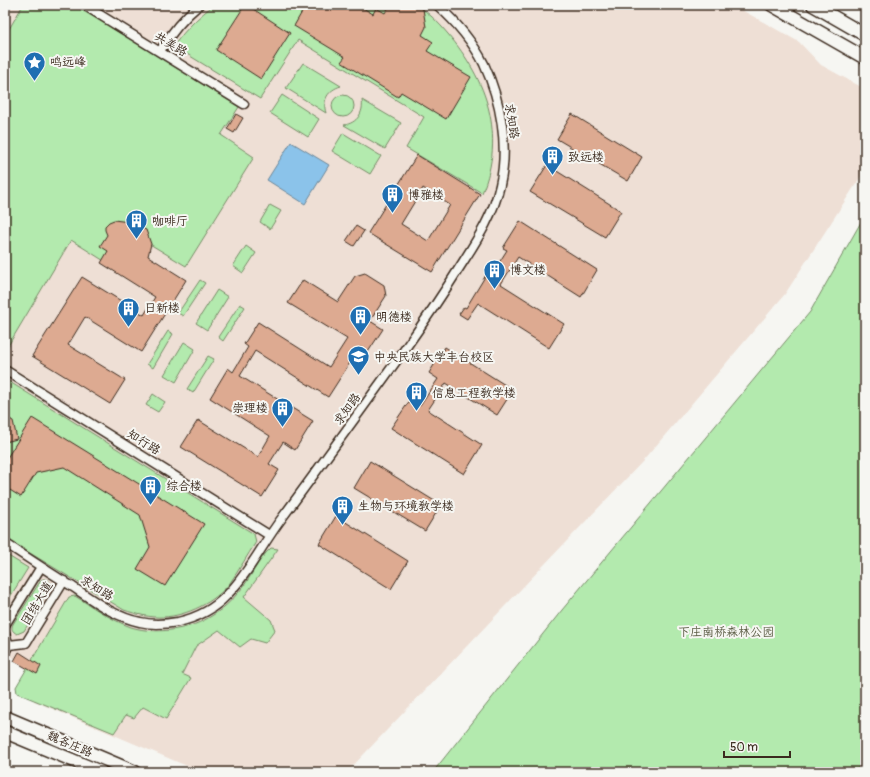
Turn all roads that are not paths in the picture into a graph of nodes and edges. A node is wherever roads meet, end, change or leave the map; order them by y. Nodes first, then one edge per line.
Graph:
1 (84, 5) edge
2 (199, 5) edge
3 (437, 5) edge
4 (772, 5) edge
5 (813, 5) edge
6 (865, 35) edge
7 (160, 51) junction
8 (865, 58) edge
9 (244, 104) dead end
10 (5, 370) edge
11 (269, 535) junction
12 (5, 543) edge
13 (41, 567) junction
14 (64, 581) junction
15 (5, 625) edge
16 (5, 634) edge
17 (7, 648) edge
18 (5, 717) edge
19 (5, 732) edge
20 (101, 772) edge
21 (135, 772) edge

1 - 7 street, 共美路
2 - 7 street
3 - 11 street, 求知路
4 - 8 main road
5 - 6 main road
7 - 9 street, 共美路
10 - 11 street, 知行路
11 - 14 street, 求知路
12 - 13 street, 求知路
13 - 14 street, 求知路
13 - 15 street, 团结大道
14 - 17 street, 团结大道
16 - 17 street, 团结大道
18 - 21 main road, 魏各庄路
19 - 20 main road, 魏各庄路

